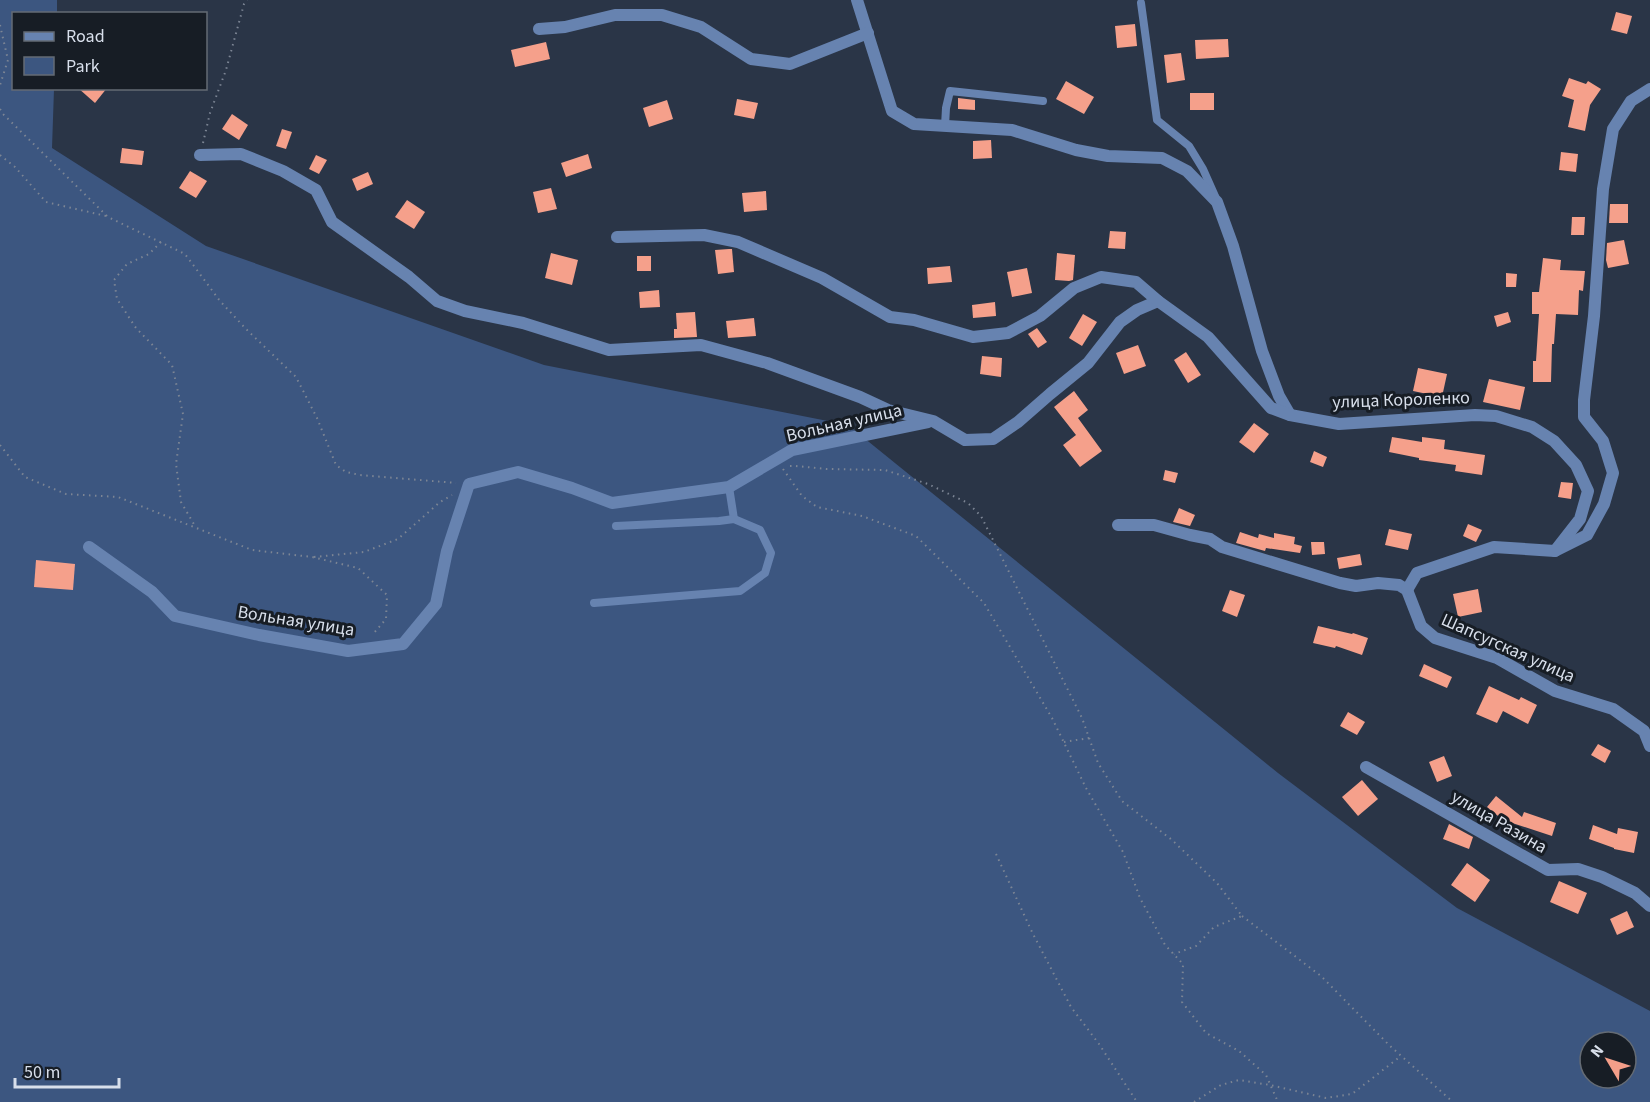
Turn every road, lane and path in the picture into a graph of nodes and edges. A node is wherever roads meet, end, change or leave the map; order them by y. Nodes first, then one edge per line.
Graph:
1 (247, 0) edge
2 (857, 0) edge
3 (1141, 3) dead end
4 (0, 25) edge
5 (538, 29) dead end
6 (868, 33) junction
7 (0, 86) edge
8 (1650, 89) edge
9 (1043, 101) dead end
10 (0, 109) edge
11 (945, 126) junction
12 (0, 155) edge
13 (200, 155) joint
14 (1217, 202) junction
15 (108, 217) junction
16 (617, 237) dead end
17 (161, 242) junction
18 (1158, 301) junction
19 (1290, 415) junction
20 (933, 421) junction
21 (0, 445) edge
22 (469, 484) junction
23 (729, 487) junction
24 (734, 519) junction
25 (1118, 525) dead end
26 (195, 526) junction
27 (616, 526) dead end
28 (89, 547) dead end
29 (1555, 551) junction
30 (312, 557) junction
31 (1407, 590) junction
32 (594, 603) dead end
33 (360, 650) junction
34 (1089, 738) junction
35 (1064, 742) junction
36 (1650, 746) edge
37 (1366, 767) dead end
38 (996, 854) dead end
39 (1650, 906) edge
40 (1242, 916) junction
41 (1174, 954) junction
42 (1401, 1056) junction
43 (1270, 1084) junction
44 (1137, 1102) edge
45 (1194, 1102) edge
46 (1278, 1102) edge
47 (1453, 1102) edge

1 - 13 path
2 - 6 street
3 - 14 lane
4 - 7 path
5 - 6 street
6 - 11 street
8 - 29 street
9 - 11 lane
10 - 15 path
11 - 14 street
12 - 15 path
13 - 20 street, Вольная улица
14 - 19 street
15 - 17 path
16 - 18 street
17 - 22 path
17 - 26 path
18 - 19 street, улица Короленко
18 - 20 street, Вольная улица
19 - 29 street, улица Короленко
20 - 23 street, Вольная улица
21 - 26 path
22 - 23 street, Вольная улица
22 - 30 path
22 - 33 street, Вольная улица
23 - 24 lane
24 - 27 lane
24 - 32 lane
25 - 31 street
26 - 30 path
28 - 33 street, Вольная улица
29 - 31 street
30 - 33 path
31 - 36 street, Шапсугская улица
34 - 35 path
34 - 35 path
34 - 40 path
35 - 41 path
37 - 39 street, улица Разина
38 - 44 path
40 - 41 path
40 - 42 path
41 - 43 path
42 - 43 path
42 - 47 path
43 - 45 path
43 - 46 path

